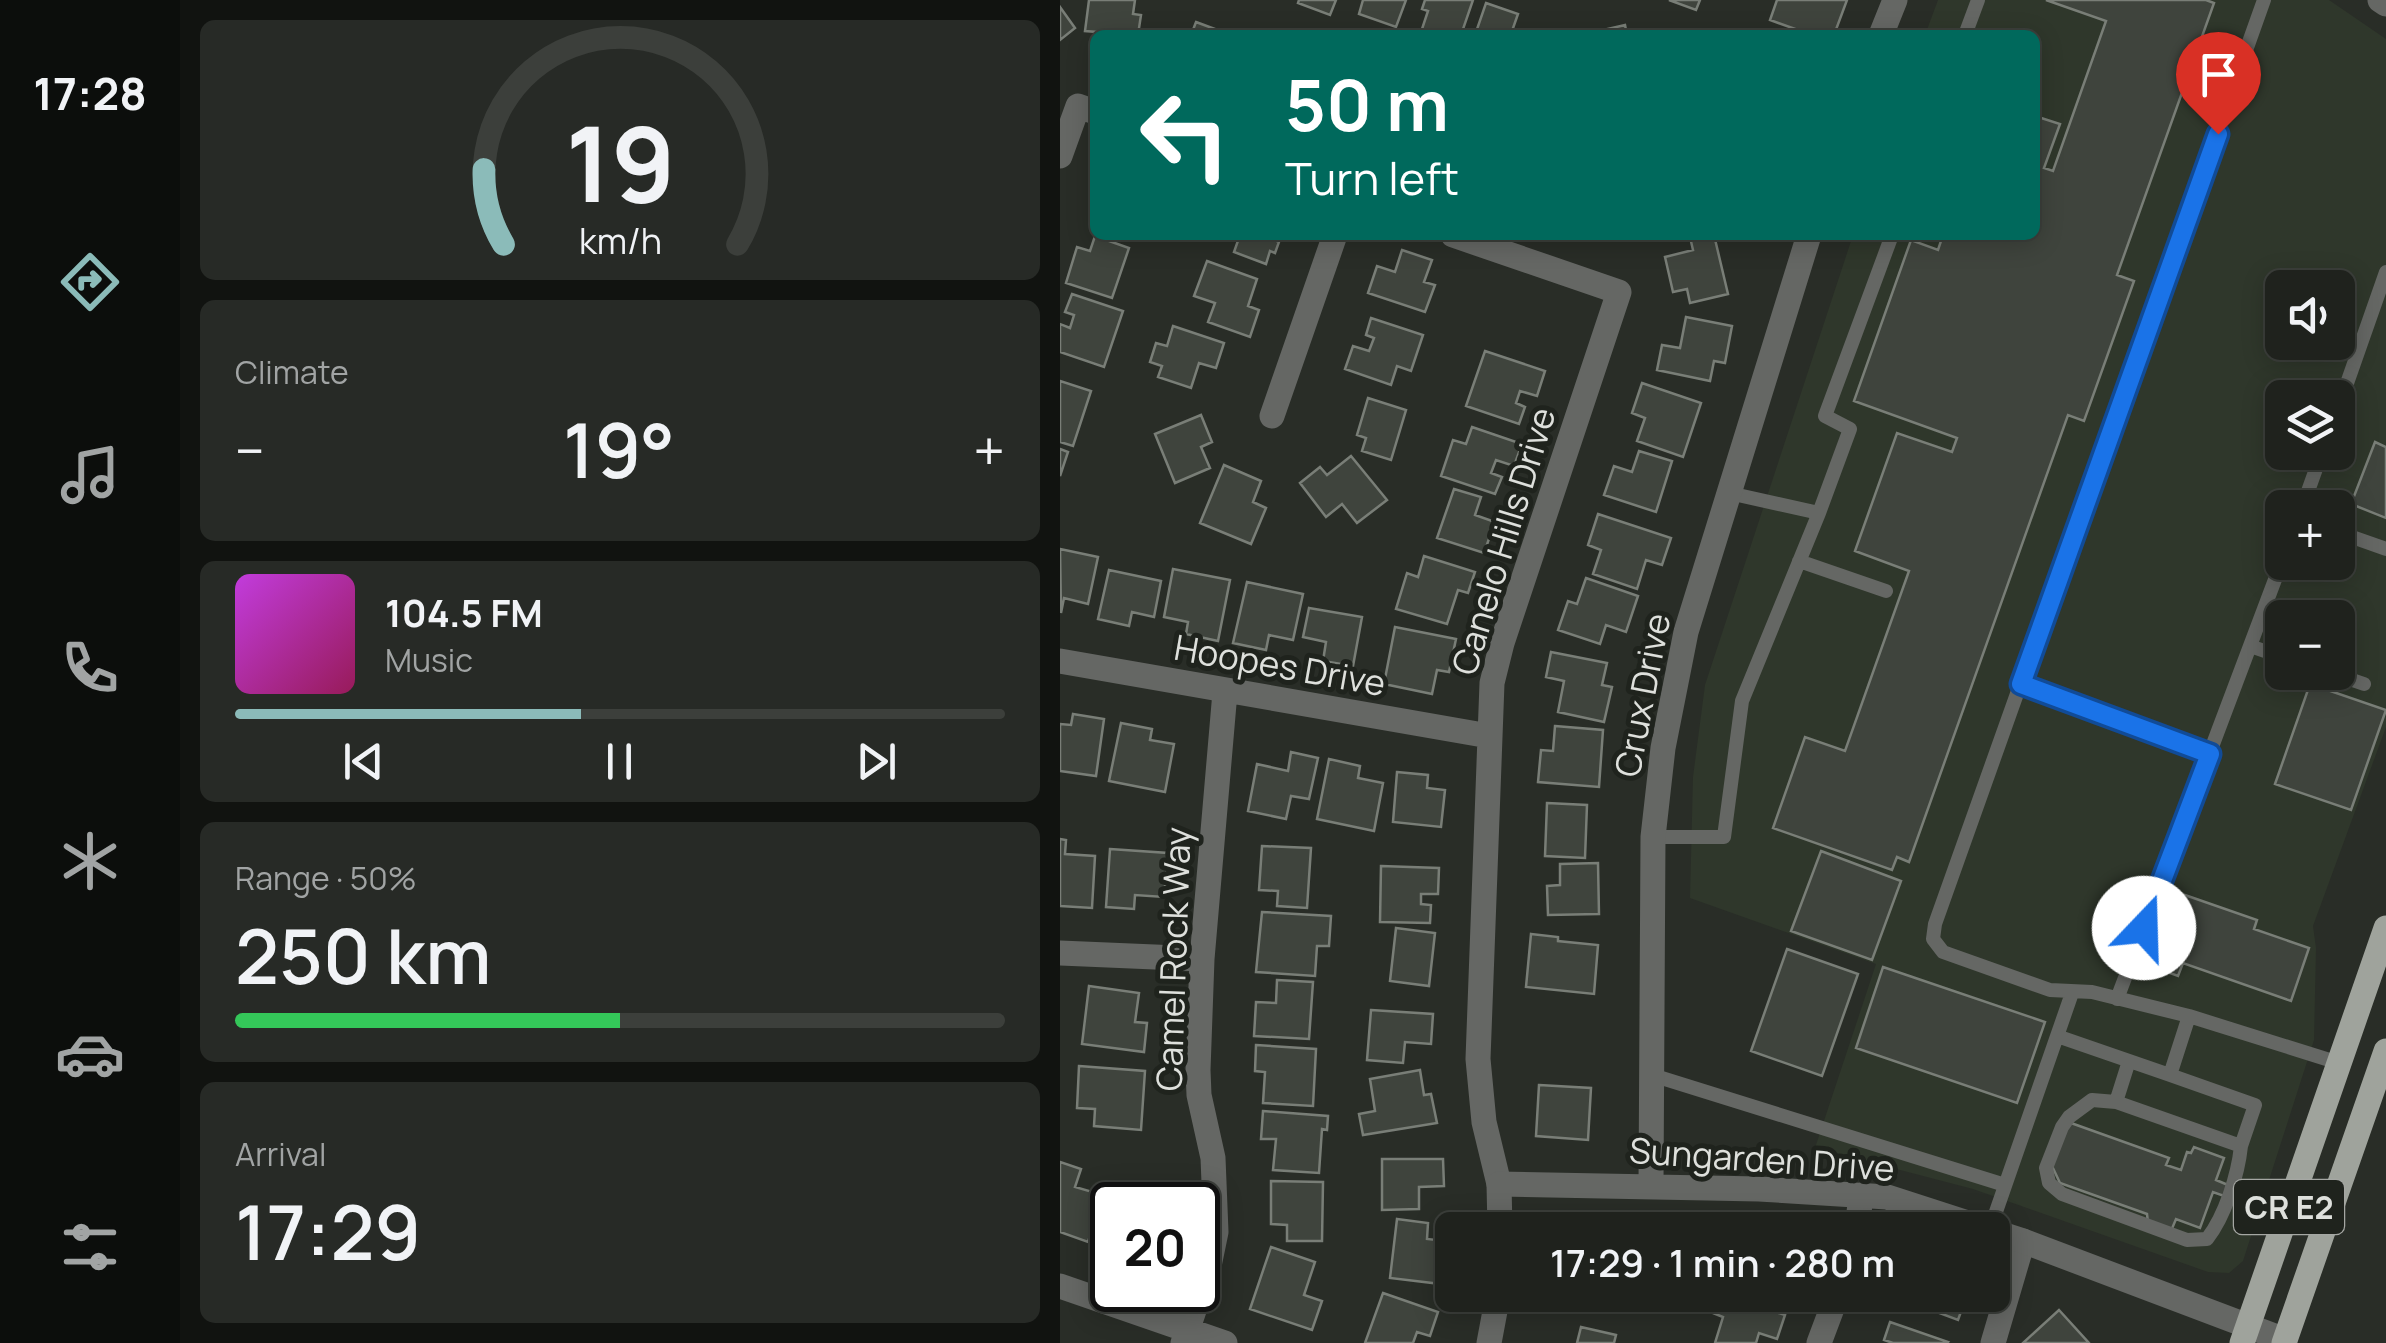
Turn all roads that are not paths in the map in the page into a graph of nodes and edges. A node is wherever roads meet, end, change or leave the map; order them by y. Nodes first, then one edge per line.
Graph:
1 (1895, 0) edge
2 (1978, 0) edge
3 (2264, 0) edge
4 (2380, 0) edge
5 (2386, 4) edge
6 (1884, 30) edge
7 (1967, 30) edge
8 (1090, 110) edge
9 (1060, 156) edge
10 (1333, 240) edge
11 (1467, 240) edge
12 (1807, 240) edge
13 (1890, 240) edge
14 (2385, 278) edge
15 (2348, 380) edge
16 (1272, 416) dead end
17 (1729, 493) junction
18 (1818, 513) junction
19 (2355, 538) edge
20 (2386, 549) edge
21 (1799, 561) junction
22 (2275, 580) edge
23 (1886, 591) dead end
24 (2250, 646) junction
25 (2265, 651) edge
26 (1060, 661) edge
27 (2355, 681) edge
28 (2021, 684) junction
29 (2364, 684) dead end
30 (1225, 692) junction
31 (1489, 736) junction
32 (2210, 754) junction
33 (1654, 837) junction
34 (2386, 928) edge
35 (1060, 953) edge
36 (1202, 959) junction
37 (2072, 993) junction
38 (2117, 1000) junction
39 (2189, 1016) junction
40 (2057, 1036) junction
41 (2386, 1051) edge
42 (2129, 1061) junction
43 (2339, 1063) junction
44 (2170, 1074) junction
45 (1652, 1075) junction
46 (2116, 1102) junction
47 (2241, 1146) junction
48 (1499, 1184) junction
49 (2005, 1184) junction
50 (1651, 1185) junction
51 (1861, 1195) junction
52 (1500, 1212) edge
53 (1859, 1212) edge
54 (1934, 1212) edge
55 (1996, 1212) edge
56 (2010, 1236) edge
57 (2023, 1241) junction
58 (1060, 1286) edge
59 (1495, 1312) edge
60 (1831, 1312) edge
61 (2245, 1335) edge
62 (1186, 1336) edge
63 (2288, 1342) edge
64 (1225, 1343) edge
65 (1490, 1343) edge
66 (1819, 1343) edge
67 (1992, 1343) edge

1 - 6 street
2 - 7 lane
3 - 28 lane
4 - 5 street
8 - 9 street
10 - 16 street
11 - 31 street, Canelo Hills Drive
12 - 17 street, Crux Drive
13 - 18 lane
14 - 15 lane
17 - 18 lane
17 - 33 street, Crux Drive
18 - 21 lane
19 - 20 lane
21 - 23 lane
21 - 33 lane
22 - 24 lane
24 - 25 lane
24 - 32 lane
26 - 30 street, Hoopes Drive
27 - 29 lane
28 - 32 lane
28 - 37 lane
30 - 31 street, Hoopes Drive
30 - 36 street, Camel Rock Way
31 - 48 street, Canelo Hills Drive
32 - 38 lane
33 - 45 street, Crux Drive
34 - 43 main road, CR E2
35 - 36 street
36 - 62 street, Camel Rock Way
37 - 38 lane
37 - 40 lane
38 - 39 lane
39 - 43 lane
39 - 44 lane
40 - 42 lane
40 - 49 lane
41 - 63 main road, CR E2
42 - 44 lane
42 - 46 lane
43 - 61 main road, CR E2
44 - 47 lane
45 - 49 lane
45 - 50 street, Crux Drive
46 - 47 lane
46 - 47 lane
48 - 50 street, Sungarden Drive
48 - 52 street, Canelo Hills Drive
49 - 55 lane
50 - 51 street, Sungarden Drive
51 - 53 street
51 - 54 street, Sungarden Drive
56 - 57 street, Sungarden Drive
57 - 61 street, Sungarden Drive
57 - 67 street
58 - 62 street
59 - 65 street
60 - 66 street
61 - 63 street, Sungarden Drive
62 - 64 street

